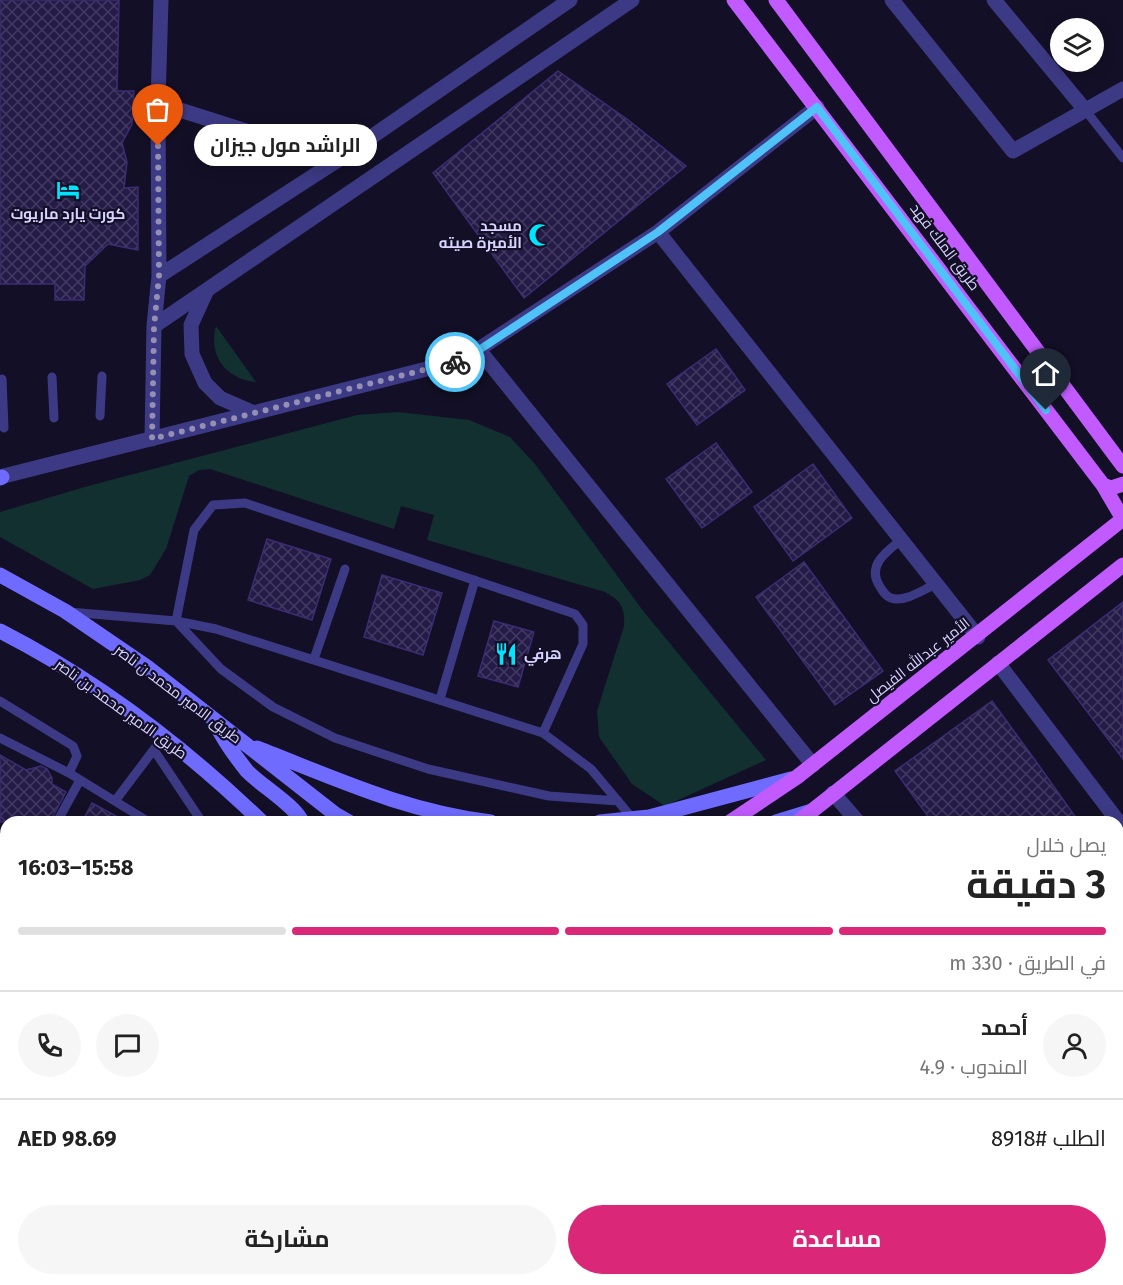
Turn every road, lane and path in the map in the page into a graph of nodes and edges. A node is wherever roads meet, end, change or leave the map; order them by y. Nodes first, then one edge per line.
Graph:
1 (161, 0) edge
2 (570, 0) edge
3 (632, 0) edge
4 (734, 0) edge
5 (892, 0) edge
6 (994, 0) edge
7 (782, 2) edge
8 (1123, 89) edge
9 (158, 103) junction
10 (817, 107) junction
11 (1086, 111) junction
12 (1123, 158) edge
13 (338, 160) junction
14 (658, 232) junction
15 (159, 276) junction
16 (207, 290) junction
17 (154, 327) junction
18 (479, 350) junction
19 (102, 376) dead end
20 (52, 377) dead end
21 (2, 379) dead end
22 (252, 412) junction
23 (100, 416) dead end
24 (54, 418) dead end
25 (4, 428) dead end
26 (1100, 437) junction
27 (152, 439) junction
28 (1123, 446) edge
29 (1123, 466) edge
30 (0, 477) edge
31 (1123, 484) edge
32 (1103, 485) junction
33 (1123, 519) edge
34 (901, 540) junction
35 (1123, 565) edge
36 (345, 569) dead end
37 (0, 575) edge
38 (475, 580) junction
39 (936, 584) junction
40 (65, 611) junction
41 (176, 621) junction
42 (0, 631) edge
43 (978, 636) junction
44 (314, 659) junction
45 (999, 663) junction
46 (440, 699) junction
47 (0, 701) edge
48 (213, 719) junction
49 (543, 734) junction
50 (164, 736) junction
51 (0, 738) edge
52 (240, 741) junction
53 (154, 750) junction
54 (813, 765) junction
55 (69, 773) junction
56 (797, 777) junction
57 (80, 780) junction
58 (833, 793) junction
59 (115, 801) junction
60 (618, 801) junction
61 (812, 811) junction
62 (60, 816) edge
63 (139, 816) edge
64 (198, 816) edge
65 (255, 816) edge
66 (297, 816) edge
67 (338, 816) edge
68 (450, 816) edge
69 (630, 816) edge
70 (649, 816) edge
71 (739, 816) edge
72 (796, 816) edge
73 (806, 816) edge
74 (853, 816) edge
75 (1114, 816) edge

1 - 9 street
2 - 13 street
3 - 16 street
4 - 10 main road, طريق الملك فهد
5 - 11 street
6 - 11 street
7 - 26 main road, طريق الملك فهد
8 - 11 street
9 - 13 street
9 - 15 street
10 - 14 street
10 - 32 main road, طريق الملك فهد
11 - 12 lane
13 - 15 street
14 - 18 street
14 - 34 street
15 - 17 street
16 - 17 street
16 - 22 street
17 - 27 street
18 - 22 street
18 - 54 street
19 - 23 lane
20 - 24 lane
21 - 25 lane
22 - 27 street
26 - 28 main road
26 - 29 main road, طريق الملك فهد
27 - 30 street
31 - 32 main road
32 - 33 main road, طريق الملك فهد
33 - 43 main road, الأمير عبدالله الفيصل
34 - 39 street
34 - 39 lane
35 - 45 main road
36 - 44 lane
37 - 40 main road, طريق الامير محمد ن ناصر
38 - 41 lane
38 - 46 lane
38 - 49 lane
39 - 43 street
40 - 41 lane
40 - 48 main road, طريق الامير محمد ن ناصر
41 - 44 lane
41 - 60 lane
42 - 50 main road, طريق الامير محمد بن ناصر
43 - 54 main road, الأمير عبدالله الفيصل
44 - 46 lane
45 - 58 main road
45 - 75 street
46 - 49 lane
47 - 55 lane
48 - 52 main road, طريق الامير محمد ن ناصر
48 - 66 main road
49 - 60 lane
50 - 53 lane
50 - 65 main road, طريق الامير محمد بن ناصر
51 - 55 lane
52 - 67 main road, طريق الامير محمد ن ناصر
52 - 68 main road
53 - 59 lane
53 - 64 lane
54 - 56 main road, الأمير عبدالله الفيصل
55 - 57 lane
56 - 70 main road
56 - 71 main road, الأمير عبدالله الفيصل
57 - 59 lane
57 - 62 lane
58 - 61 main road
58 - 74 street
59 - 63 lane
60 - 69 lane
61 - 72 main road
61 - 73 main road

